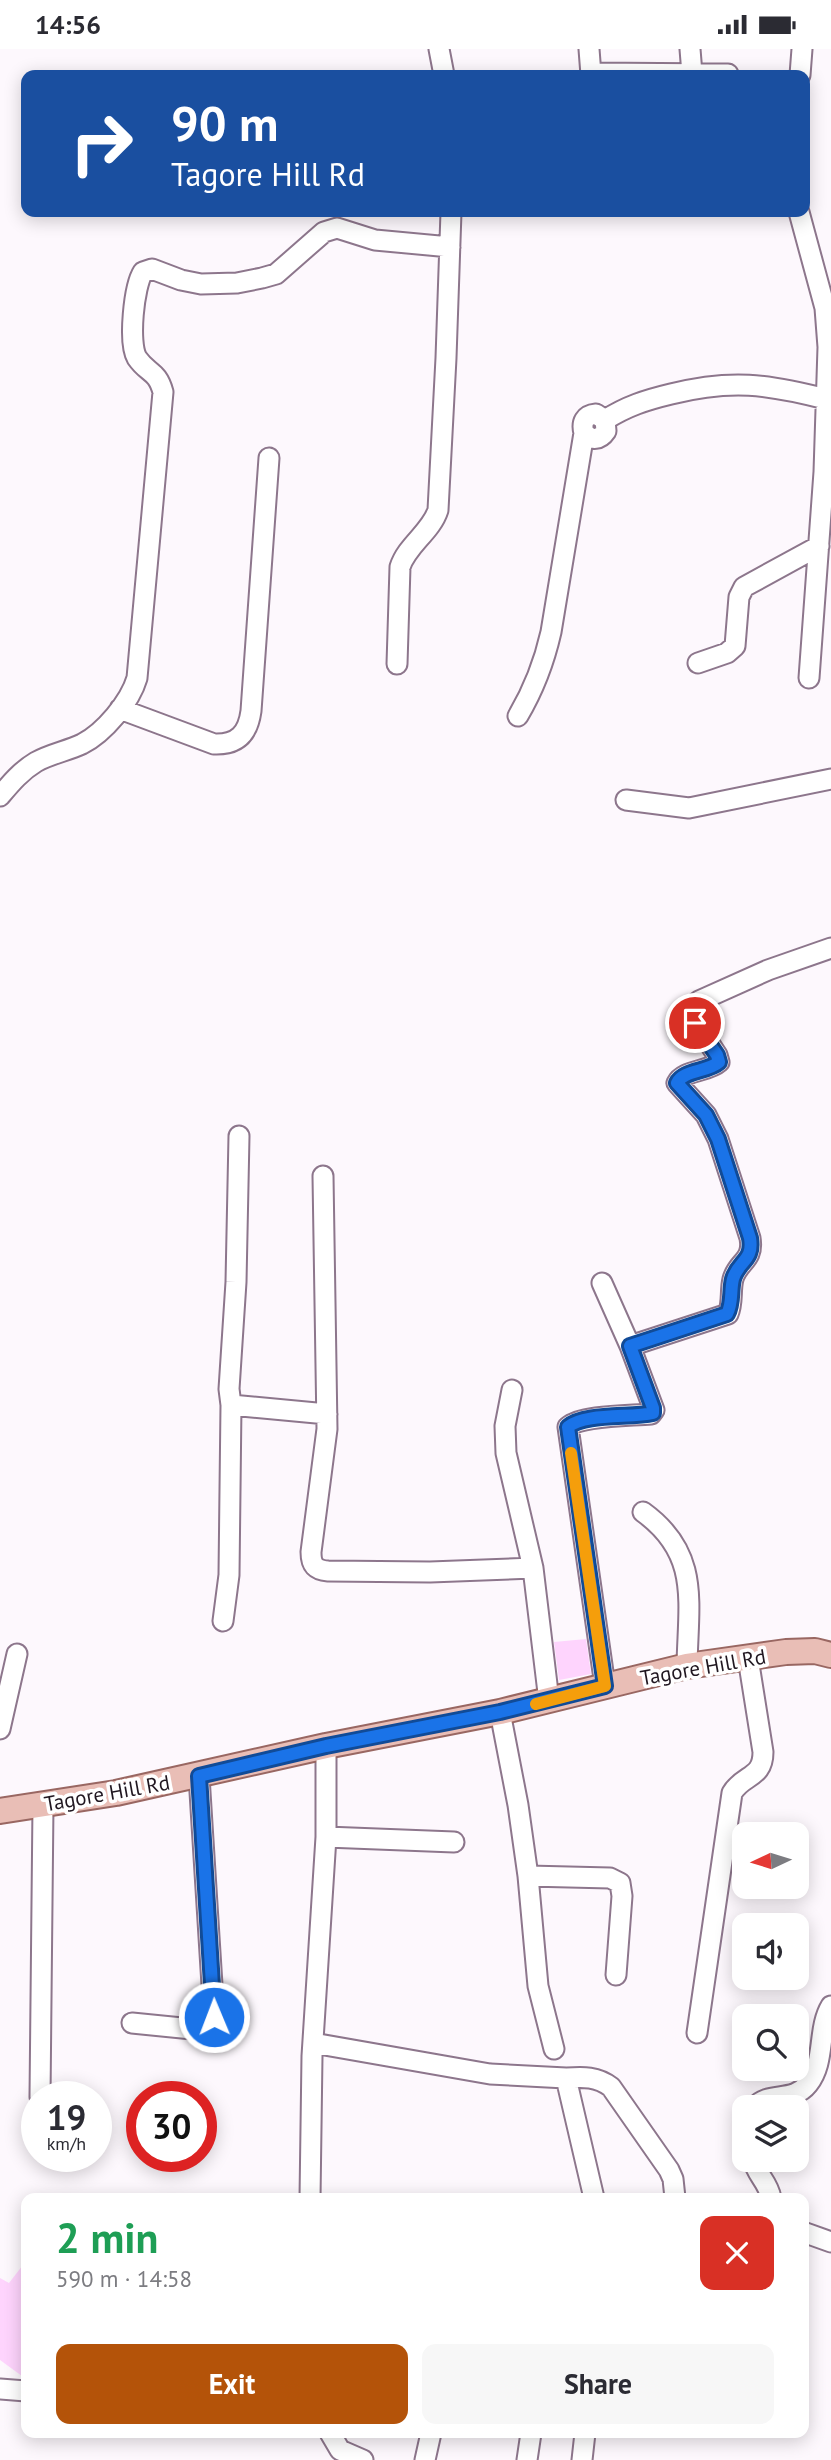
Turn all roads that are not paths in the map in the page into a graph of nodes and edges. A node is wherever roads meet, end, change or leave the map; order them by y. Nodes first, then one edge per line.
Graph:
1 (439, 49) edge
2 (589, 49) edge
3 (690, 49) edge
4 (802, 49) edge
5 (443, 70) edge
6 (591, 70) edge
7 (692, 70) edge
8 (800, 70) edge
9 (451, 217) edge
10 (800, 217) edge
11 (450, 247) junction
12 (827, 399) junction
13 (269, 458) dead end
14 (827, 472) edge
15 (818, 546) junction
16 (698, 663) dead end
17 (397, 664) dead end
18 (809, 678) dead end
19 (118, 711) junction
20 (519, 716) dead end
21 (831, 779) edge
22 (0, 796) edge
23 (626, 800) dead end
24 (831, 948) edge
25 (239, 1136) dead end
26 (323, 1177) dead end
27 (602, 1283) dead end
28 (630, 1346) junction
29 (512, 1390) dead end
30 (231, 1405) junction
31 (327, 1414) junction
32 (643, 1512) dead end
33 (533, 1568) junction
34 (223, 1621) dead end
35 (17, 1654) dead end
36 (831, 1655) edge
37 (748, 1658) junction
38 (687, 1667) junction
39 (605, 1686) junction
40 (549, 1701) junction
41 (500, 1712) junction
42 (0, 1729) edge
43 (326, 1746) junction
44 (199, 1776) junction
45 (43, 1805) junction
46 (0, 1811) edge
47 (326, 1837) junction
48 (454, 1842) dead end
49 (528, 1877) junction
50 (616, 1975) dead end
51 (831, 2006) edge
52 (132, 2023) dead end
53 (697, 2033) dead end
54 (313, 2043) junction
55 (554, 2049) dead end
56 (566, 2078) junction
57 (40, 2081) edge
58 (792, 2095) edge
59 (758, 2172) edge
60 (310, 2193) edge
61 (593, 2193) edge
62 (674, 2193) edge
63 (770, 2193) edge
64 (809, 2234) edge
65 (831, 2242) edge
66 (0, 2389) edge
67 (21, 2391) edge
68 (333, 2438) edge
69 (430, 2438) edge
70 (530, 2438) edge
71 (584, 2438) edge
72 (359, 2458) edge
73 (425, 2460) edge
74 (527, 2460) edge
75 (582, 2460) edge

1 - 5 street
2 - 6 street
3 - 7 street
4 - 8 street
9 - 11 street
10 - 12 street
11 - 17 street
11 - 19 street
12 - 14 street
12 - 20 street
13 - 19 street
14 - 15 street
15 - 16 street
15 - 18 street
19 - 22 street
21 - 23 street
24 - 28 street
25 - 30 street
26 - 31 street
27 - 28 street
28 - 39 street
29 - 33 street
30 - 31 street
30 - 34 street
31 - 33 street
32 - 38 street
33 - 40 street
35 - 42 street
36 - 37 main road, Tagore Hill Rd
37 - 38 main road, Tagore Hill Rd
37 - 53 street
38 - 39 main road, Tagore Hill Rd
39 - 40 main road, Tagore Hill Rd
40 - 41 main road, Tagore Hill Rd
41 - 43 main road, Tagore Hill Rd
41 - 49 street
43 - 44 main road, Tagore Hill Rd
43 - 47 street
44 - 45 main road, Tagore Hill Rd
44 - 52 street
45 - 46 main road, Tagore Hill Rd
45 - 57 street
47 - 48 street
47 - 54 street
49 - 50 street
49 - 55 street
51 - 58 street
54 - 56 street
54 - 60 street
56 - 61 street
56 - 62 street
59 - 63 street
64 - 65 street
66 - 67 street
68 - 72 street
69 - 73 street
70 - 74 street
71 - 75 street

